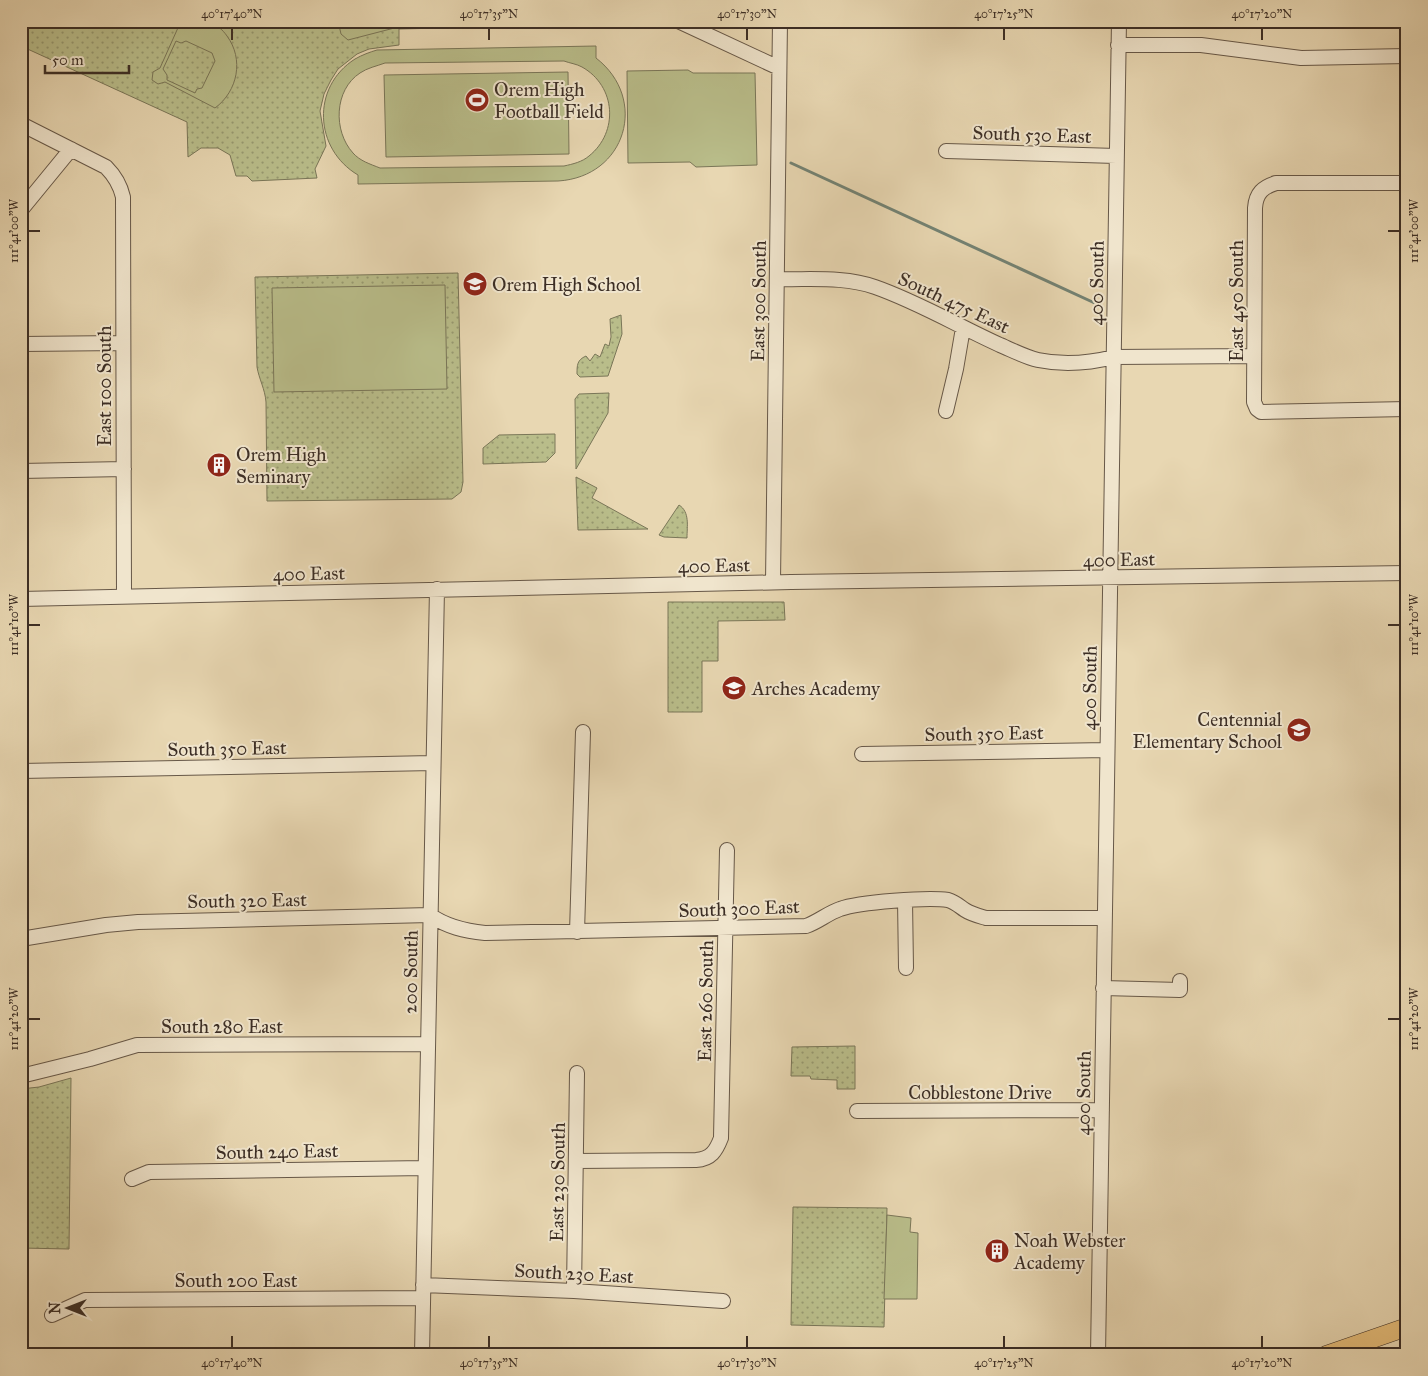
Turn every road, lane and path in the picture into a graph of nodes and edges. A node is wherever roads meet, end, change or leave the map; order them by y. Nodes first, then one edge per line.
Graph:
1 (678, 21) edge
2 (780, 21) edge
3 (1119, 21) edge
4 (1118, 45) junction
5 (1407, 56) edge
6 (779, 68) junction
7 (21, 124) edge
8 (71, 149) junction
9 (946, 150) dead end
10 (1116, 156) junction
11 (1407, 183) edge
12 (21, 210) edge
13 (777, 279) junction
14 (963, 328) junction
15 (122, 343) junction
16 (21, 344) edge
17 (1254, 356) junction
18 (1114, 357) junction
19 (1407, 409) edge
20 (946, 411) dead end
21 (124, 469) junction
22 (21, 471) edge
23 (1407, 573) edge
24 (1109, 577) junction
25 (772, 582) junction
26 (437, 589) junction
27 (124, 596) junction
28 (21, 599) edge
29 (583, 732) dead end
30 (1107, 750) junction
31 (862, 754) dead end
32 (433, 763) junction
33 (21, 771) edge
34 (727, 850) dead end
35 (905, 900) junction
36 (430, 915) junction
37 (1104, 918) junction
38 (725, 928) junction
39 (576, 932) junction
40 (21, 939) edge
41 (906, 968) dead end
42 (1180, 981) dead end
43 (1103, 988) junction
44 (428, 1044) junction
45 (578, 1073) dead end
46 (21, 1076) edge
47 (1102, 1110) junction
48 (857, 1111) dead end
49 (576, 1161) junction
50 (425, 1168) junction
51 (132, 1179) dead end
52 (422, 1291) junction
53 (574, 1291) junction
54 (723, 1301) dead end
55 (52, 1315) dead end
56 (1407, 1327) edge
57 (422, 1355) edge
58 (1098, 1355) edge
59 (1326, 1355) edge

1 - 6 street
2 - 6 street, East 300 South
3 - 4 street, 400 South
4 - 5 street
4 - 10 street, 400 South
6 - 13 street, East 300 South
7 - 8 street
8 - 12 street
8 - 15 street, East 100 South
9 - 10 street, South 530 East
10 - 18 street, 400 South
11 - 17 street, East 450 South
13 - 14 street, South 475 East
13 - 25 street, East 300 South
14 - 18 street, South 475 East
14 - 20 street
15 - 16 street
15 - 21 street, East 100 South
17 - 18 street, South 475 East
17 - 19 street, East 450 South
18 - 24 street, 400 South
21 - 22 street
21 - 27 street, East 100 South
23 - 24 street, 400 East
24 - 25 street, 400 East
24 - 30 street, 400 South
25 - 26 street, 400 East
26 - 27 street, 400 East
26 - 32 street, 200 South
27 - 28 street, 400 East
29 - 39 street
30 - 31 street, South 350 East
30 - 37 street, 400 South
32 - 33 street, South 350 East
32 - 36 street, 200 South
34 - 38 street, East 260 South
35 - 37 street, South 300 East
35 - 38 street, South 300 East
35 - 41 street
36 - 39 street, South 300 East
36 - 40 street, South 320 East
36 - 44 street, 200 South
37 - 43 street, 400 South
38 - 39 street, South 300 East
38 - 49 street, East 260 South
42 - 43 street
43 - 47 street, 400 South
44 - 46 street, South 280 East
44 - 50 street, 200 South
45 - 49 street, East 230 South
47 - 48 street, Cobblestone Drive
47 - 58 street, 400 South
49 - 53 street, East 230 South
50 - 51 street, South 240 East
50 - 52 street, 200 South
52 - 53 street, South 230 East
52 - 55 street, South 200 East
52 - 57 street, 200 South
53 - 54 street, South 230 East
56 - 59 main road

